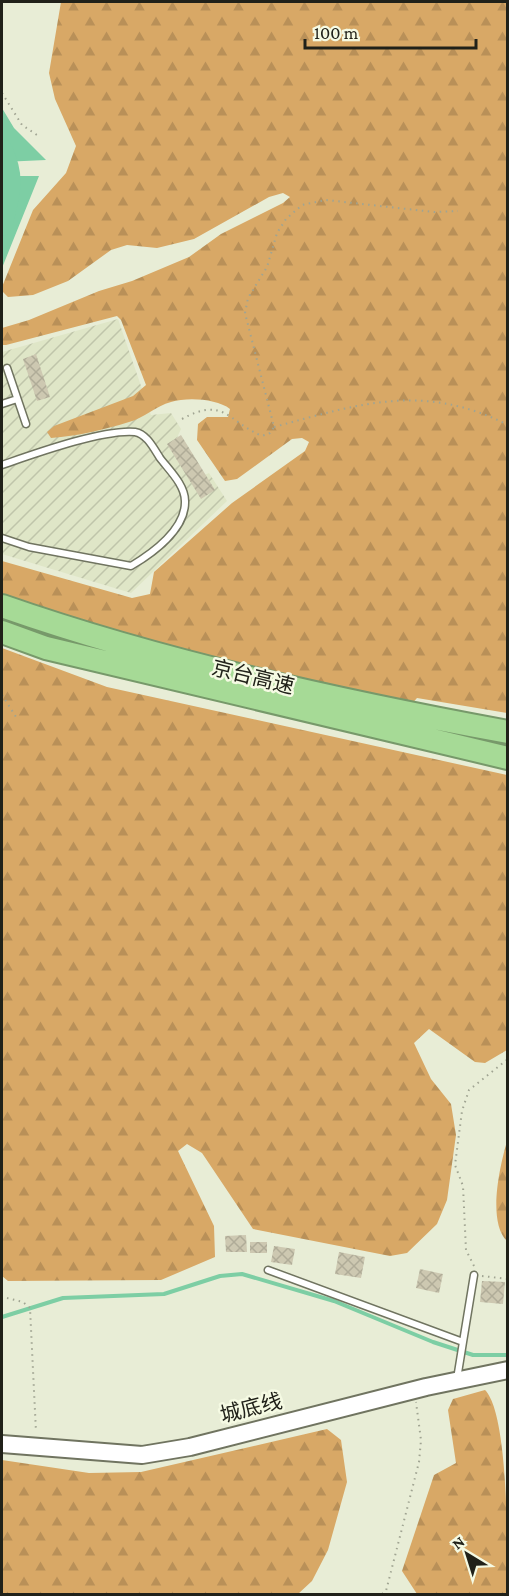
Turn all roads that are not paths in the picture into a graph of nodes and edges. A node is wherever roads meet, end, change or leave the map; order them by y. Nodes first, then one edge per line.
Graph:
1 (7, 368) dead end
2 (17, 399) junction
3 (2, 404) edge
4 (26, 424) dead end
5 (2, 465) edge
6 (2, 538) edge
7 (2, 606) edge
8 (2, 632) edge
9 (507, 732) edge
10 (507, 758) edge
11 (268, 1270) dead end
12 (474, 1275) road end
13 (463, 1341) junction
14 (507, 1370) edge
15 (457, 1380) junction
16 (2, 1444) edge

1 - 2 lane
2 - 3 lane
2 - 4 lane
5 - 6 lane
7 - 9 highway, 京台高速
8 - 10 highway, 京台高速
11 - 13 lane
12 - 13 lane
13 - 15 lane
14 - 15 main road, 城底线
15 - 16 main road, 城底线

